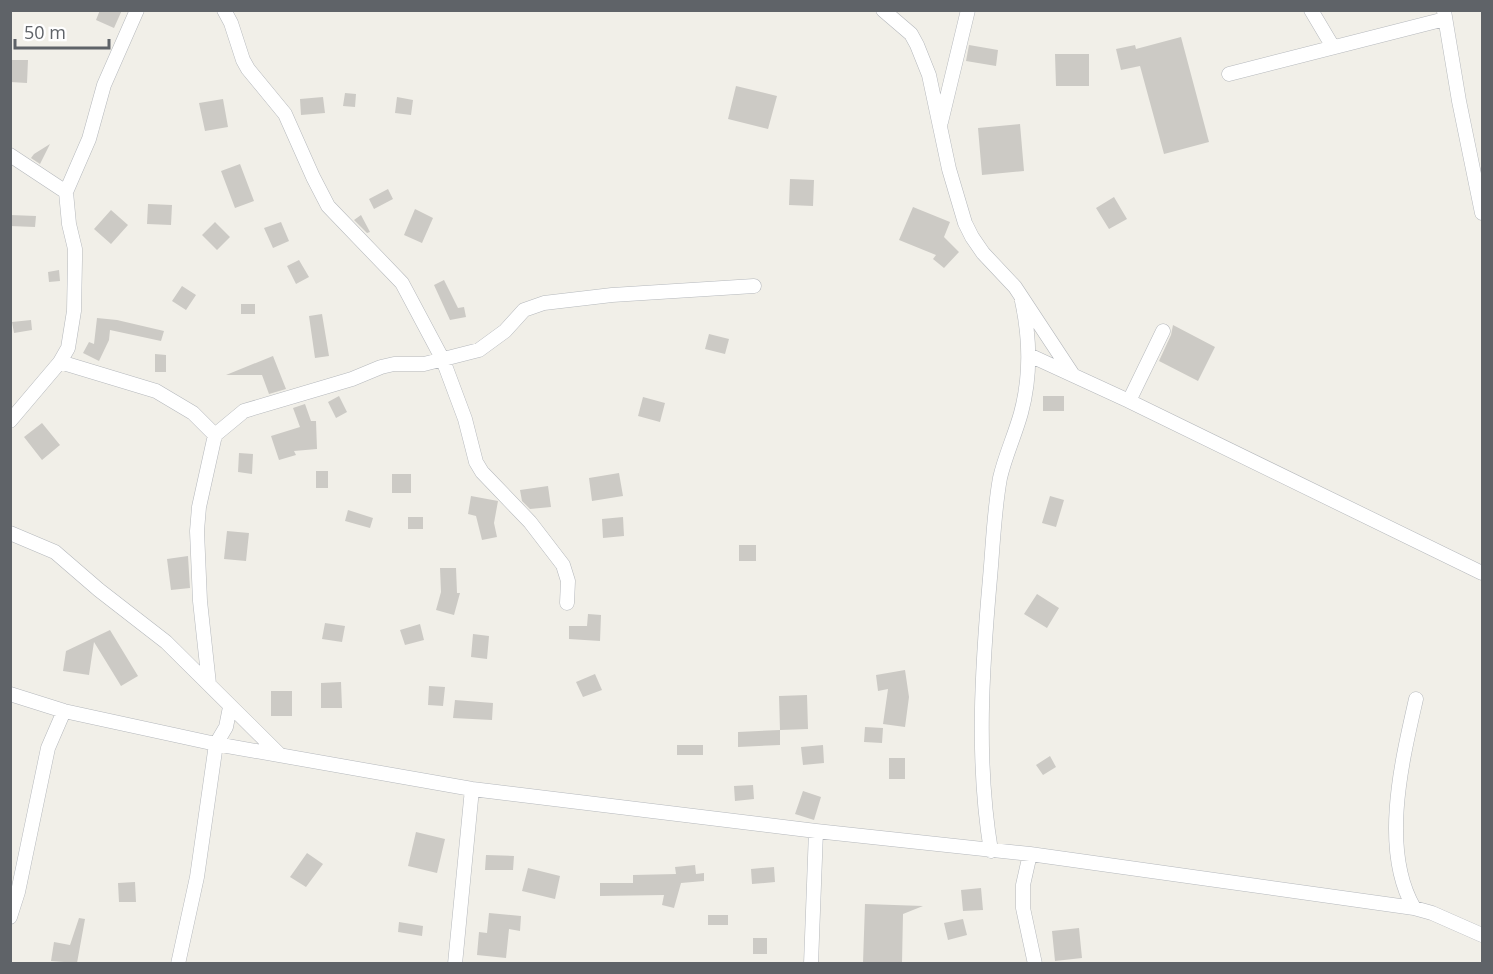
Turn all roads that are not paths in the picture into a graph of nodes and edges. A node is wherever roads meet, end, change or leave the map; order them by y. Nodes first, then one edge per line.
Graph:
1 (137, 10) edge
2 (224, 10) edge
3 (883, 10) edge
4 (968, 10) edge
5 (1311, 10) edge
6 (1445, 15) edge
7 (1333, 47) junction
8 (1228, 74) dead end
9 (940, 126) junction
10 (10, 155) edge
11 (66, 192) junction
12 (1482, 213) edge
13 (754, 286) dead end
14 (1022, 301) junction
15 (1163, 331) dead end
16 (1029, 355) junction
17 (443, 360) junction
18 (60, 362) junction
19 (1074, 376) junction
20 (1129, 401) junction
21 (10, 421) edge
22 (215, 435) junction
23 (10, 533) edge
24 (1479, 568) edge
25 (567, 603) dead end
26 (209, 684) junction
27 (10, 694) edge
28 (1416, 699) dead end
29 (230, 707) junction
30 (64, 711) junction
31 (216, 744) junction
32 (279, 754) junction
33 (472, 789) junction
34 (816, 831) junction
35 (991, 850) junction
36 (1030, 854) junction
37 (1414, 908) junction
38 (10, 918) edge
39 (1482, 935) edge
40 (178, 963) edge
41 (455, 963) edge
42 (811, 963) edge
43 (1035, 963) edge

1 - 11 street
2 - 17 street
3 - 9 street
4 - 9 street
5 - 7 street
6 - 7 street
6 - 12 street
7 - 8 street
9 - 14 street
10 - 11 street
11 - 18 street
13 - 17 street
14 - 16 street
14 - 19 street
15 - 20 street
16 - 19 street
16 - 35 street
17 - 22 street
17 - 25 street
18 - 21 street
18 - 22 street
19 - 20 street
20 - 24 street
22 - 26 street
23 - 26 street
26 - 29 street
27 - 30 street
28 - 37 street
29 - 31 street
29 - 32 street
30 - 31 street
30 - 38 street
31 - 32 street
31 - 40 street
32 - 33 street
33 - 34 street
33 - 41 street
34 - 35 street
34 - 42 street
35 - 36 street
36 - 37 street
36 - 43 street
37 - 39 street

